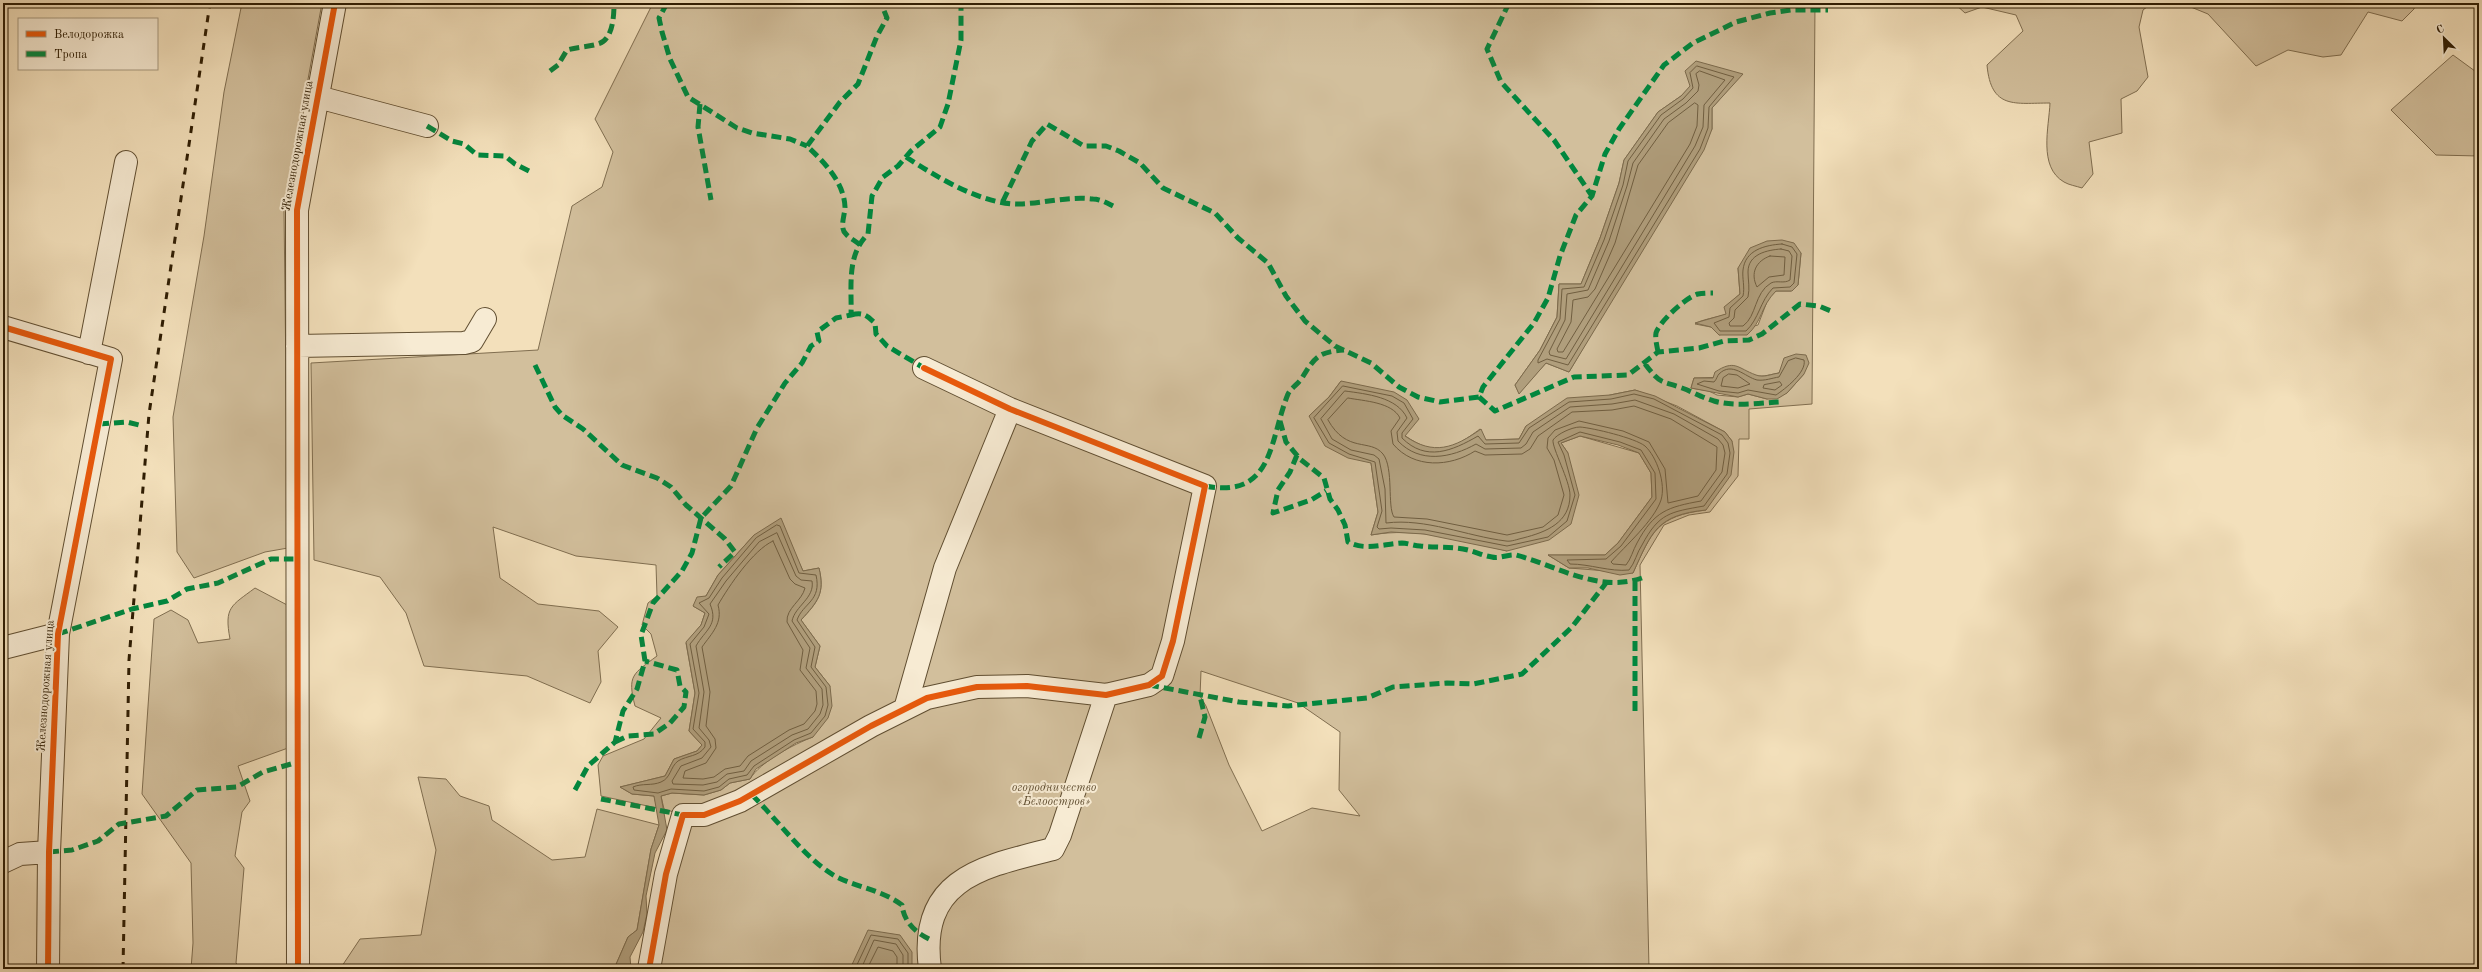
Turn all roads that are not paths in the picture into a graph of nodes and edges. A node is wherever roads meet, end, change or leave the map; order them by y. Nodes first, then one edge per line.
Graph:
1 (335, 3) edge
2 (318, 97) junction
3 (427, 126) dead end
4 (126, 162) dead end
5 (485, 319) dead end
6 (3, 327) edge
7 (89, 353) junction
8 (297, 356) junction
9 (924, 368) dead end
10 (1010, 409) junction
11 (58, 634) junction
12 (3, 648) edge
13 (1106, 695) junction
14 (905, 709) junction
15 (49, 852) junction
16 (3, 862) edge
17 (48, 969) edge
18 (298, 969) edge
19 (649, 969) edge
20 (930, 969) edge

1 - 2 street, Железнодорожная улица
2 - 3 street
2 - 8 street, Железнодорожная улица
4 - 7 street
5 - 8 street
6 - 7 street
7 - 11 street, Железнодорожная улица
8 - 18 street, Железнодорожная улица
9 - 10 street
10 - 13 street
10 - 14 street
11 - 12 street
11 - 15 street, Железнодорожная улица
13 - 14 street
13 - 20 street
14 - 19 street
15 - 16 street
15 - 17 street, Железнодорожная улица

